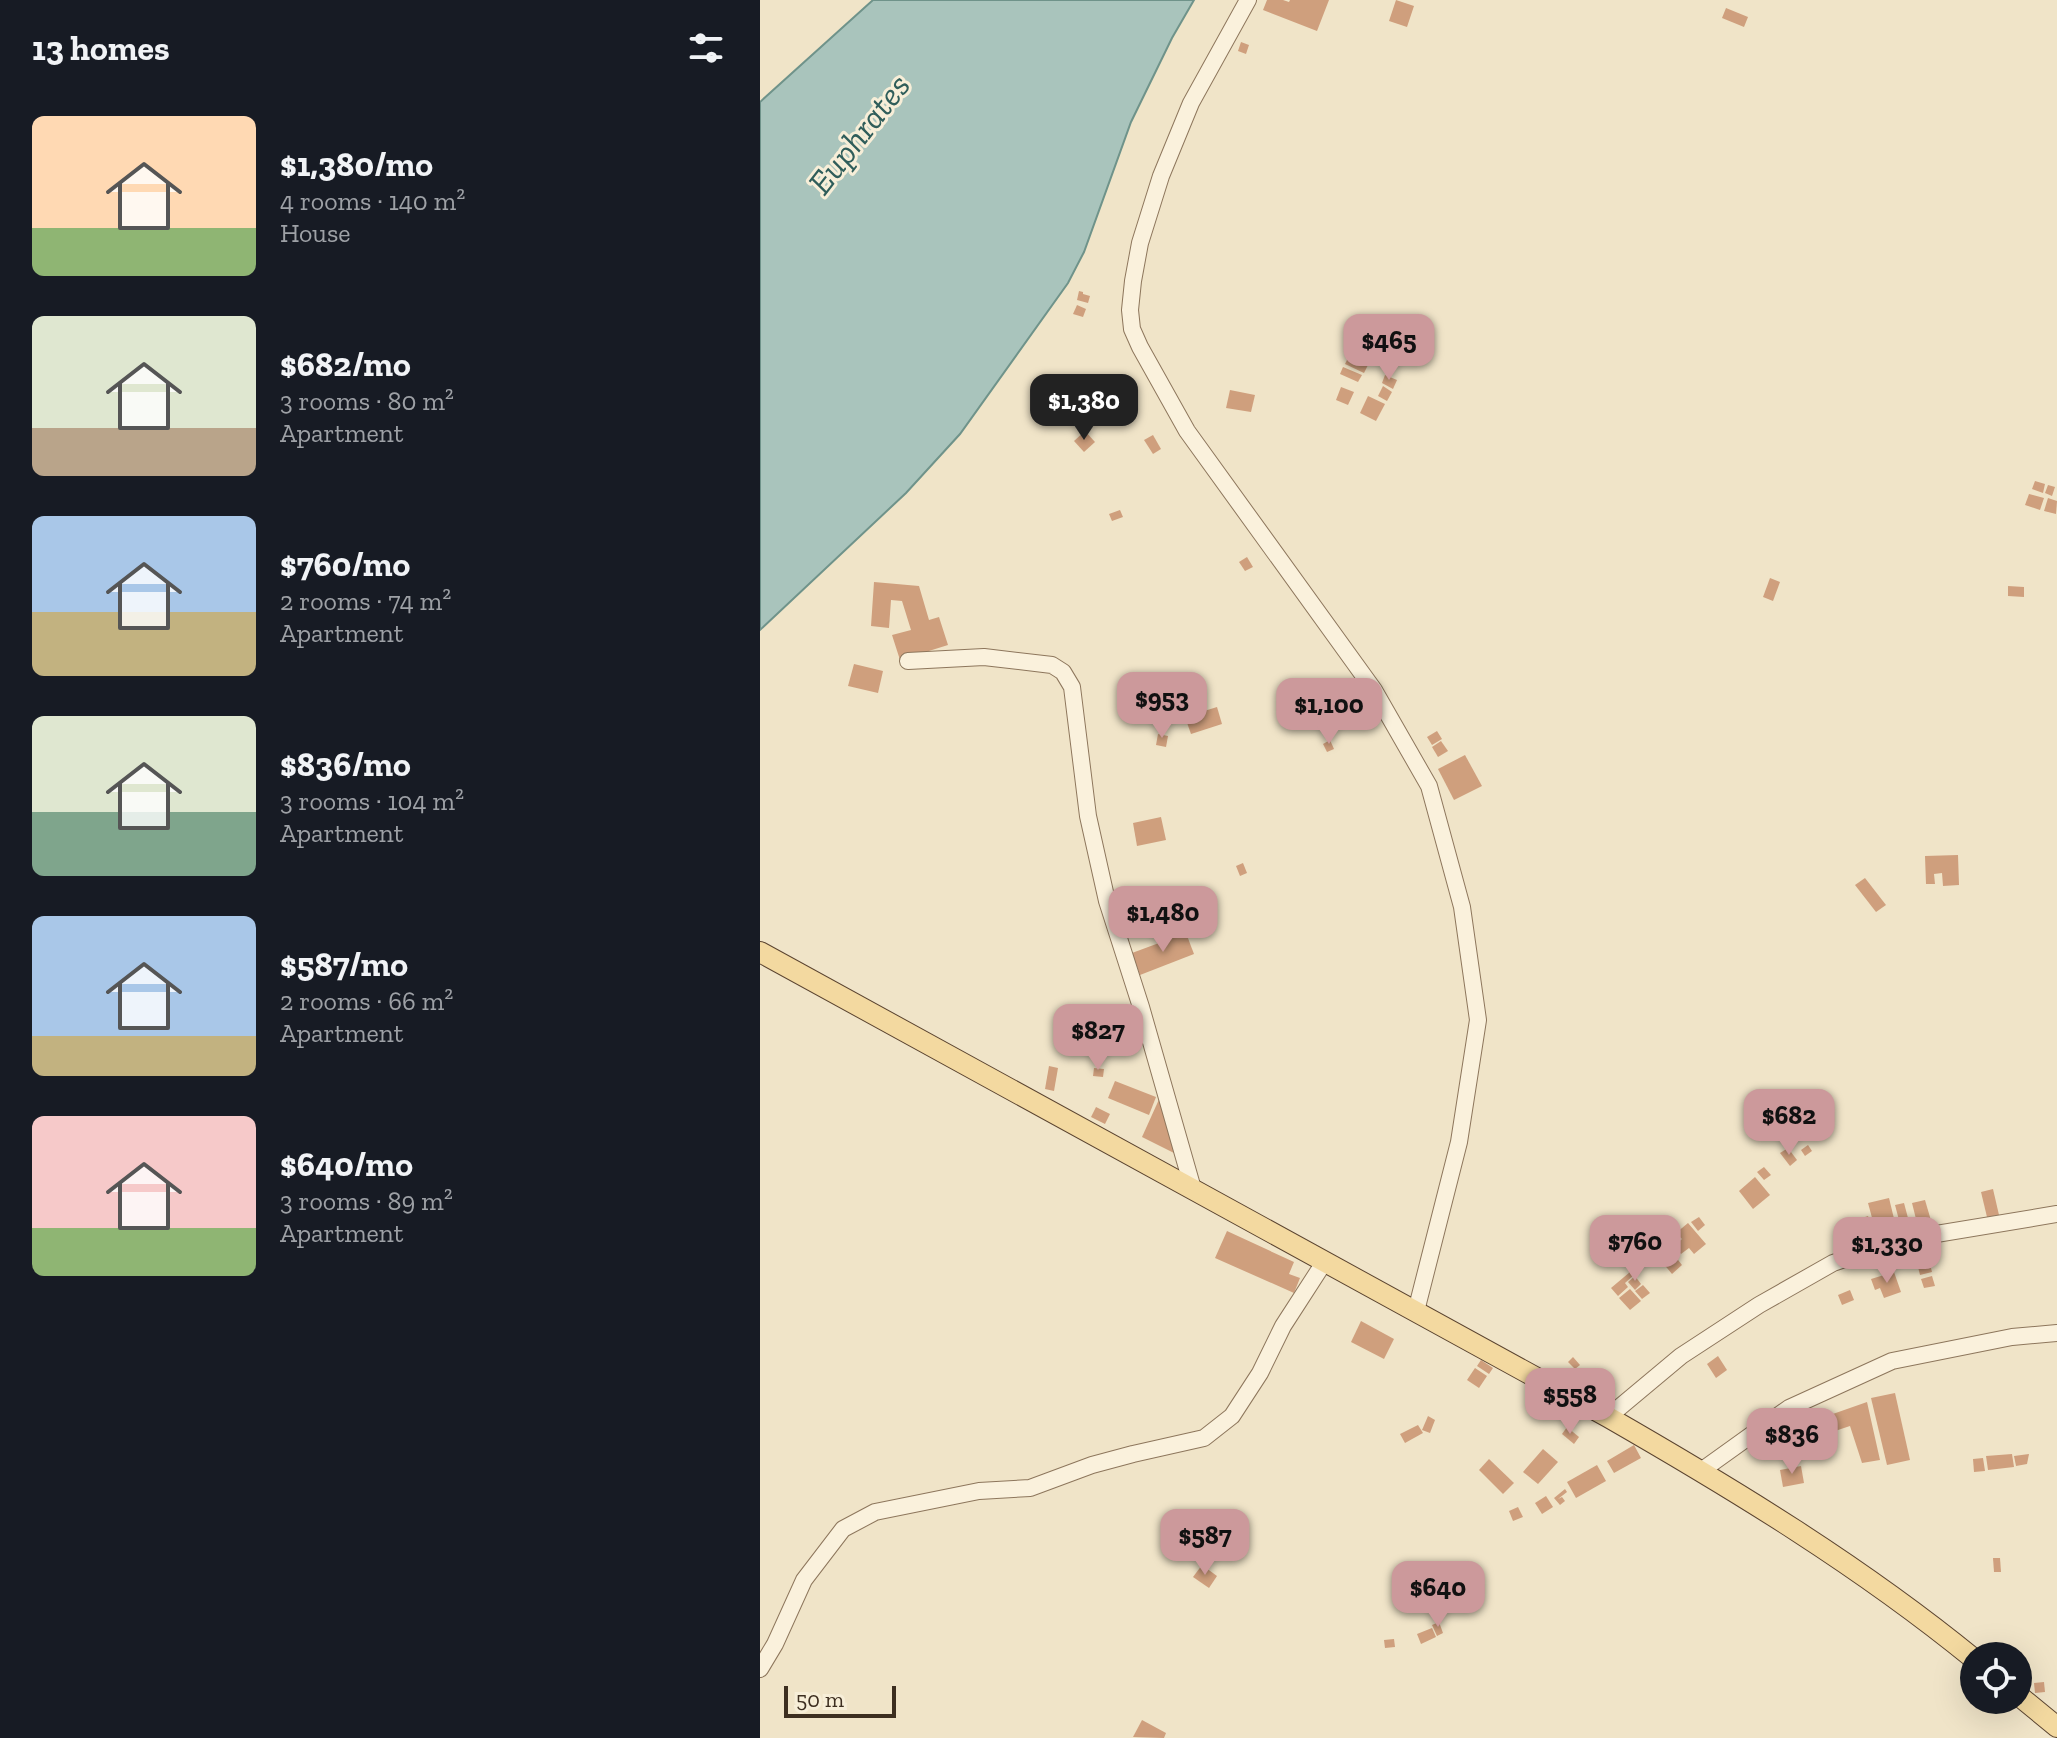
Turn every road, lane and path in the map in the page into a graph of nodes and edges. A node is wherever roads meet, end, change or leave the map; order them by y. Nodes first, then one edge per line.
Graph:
1 (1248, 0) edge
2 (908, 661) dead end
3 (760, 952) edge
4 (1193, 1189) junction
5 (2057, 1214) edge
6 (1325, 1261) junction
7 (1416, 1311) junction
8 (2057, 1333) edge
9 (1608, 1417) junction
10 (1701, 1471) junction
11 (1960, 1648) edge
12 (760, 1669) edge
13 (2032, 1706) edge
14 (2057, 1727) edge

1 - 7 street
2 - 4 street
3 - 4 main road
4 - 6 main road
5 - 9 street
6 - 7 main road
6 - 12 street
7 - 9 main road
8 - 10 street
9 - 10 main road
10 - 11 main road
13 - 14 main road

